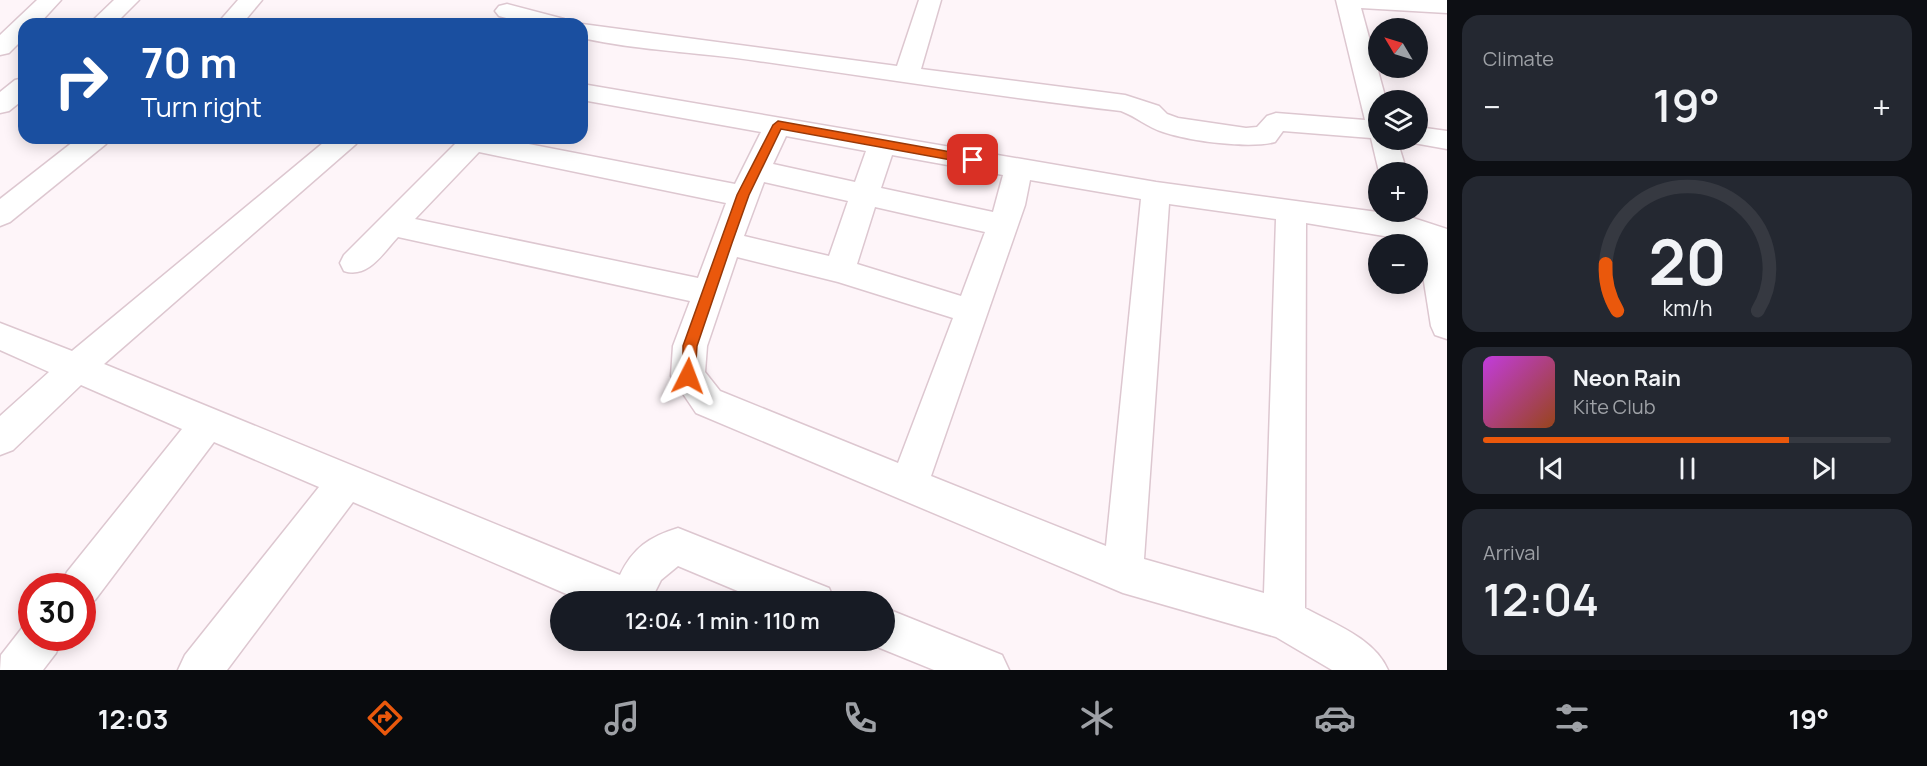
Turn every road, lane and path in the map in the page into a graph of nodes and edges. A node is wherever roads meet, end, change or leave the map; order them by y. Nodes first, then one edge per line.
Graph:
1 (50, 0) edge
2 (128, 0) edge
3 (251, 0) edge
4 (930, 0) edge
5 (1348, 0) edge
6 (1433, 4) edge
7 (507, 12) edge
8 (32, 18) edge
9 (108, 18) edge
10 (234, 18) edge
11 (532, 18) edge
12 (18, 32) edge
13 (588, 33) edge
14 (0, 49) edge
15 (18, 49) edge
16 (906, 76) junction
17 (1371, 90) edge
18 (18, 91) edge
19 (588, 93) edge
20 (0, 105) edge
21 (778, 125) junction
22 (1368, 129) edge
23 (1428, 137) edge
24 (1447, 140) edge
25 (882, 143) junction
26 (89, 144) edge
27 (339, 144) edge
28 (470, 144) edge
29 (500, 144) edge
30 (1018, 169) junction
31 (749, 183) junction
32 (1156, 192) junction
33 (865, 194) junction
34 (1292, 211) junction
35 (0, 215) edge
36 (392, 225) junction
37 (1002, 225) junction
38 (1421, 228) edge
39 (726, 243) junction
40 (355, 262) dead end
41 (839, 270) junction
42 (709, 293) junction
43 (970, 310) junction
44 (1447, 326) edge
45 (0, 336) edge
46 (76, 367) junction
47 (209, 422) junction
48 (0, 439) edge
49 (347, 481) junction
50 (909, 484) junction
51 (91, 573) edge
52 (1123, 573) junction
53 (609, 591) edge
54 (634, 591) edge
55 (788, 591) edge
56 (1284, 619) junction
57 (895, 633) edge
58 (31, 651) edge
59 (16, 670) edge
60 (200, 670) edge
61 (987, 670) edge
62 (1366, 670) edge

1 - 8 street
2 - 9 street
3 - 10 street
4 - 16 street
5 - 6 street
5 - 17 street
7 - 11 street
12 - 14 street
13 - 16 street
14 - 15 street
16 - 22 street
18 - 20 street
19 - 21 street
21 - 25 street
21 - 31 street
23 - 24 street
25 - 30 street
25 - 33 street
26 - 35 street
27 - 46 street
28 - 36 street
29 - 31 street
30 - 32 street
30 - 37 street
31 - 33 street
31 - 39 street
32 - 34 street
32 - 52 street
33 - 37 street
33 - 41 street
34 - 38 street
34 - 56 street
36 - 40 street
36 - 42 street
37 - 43 street
38 - 44 street
39 - 41 street
39 - 42 street
41 - 43 street
42 - 50 street
43 - 50 street
45 - 46 street
46 - 47 street
46 - 48 street
47 - 49 street
47 - 51 street
49 - 53 street
49 - 60 street
50 - 52 street
52 - 56 street
54 - 55 street
56 - 62 street
57 - 61 street
58 - 59 street

